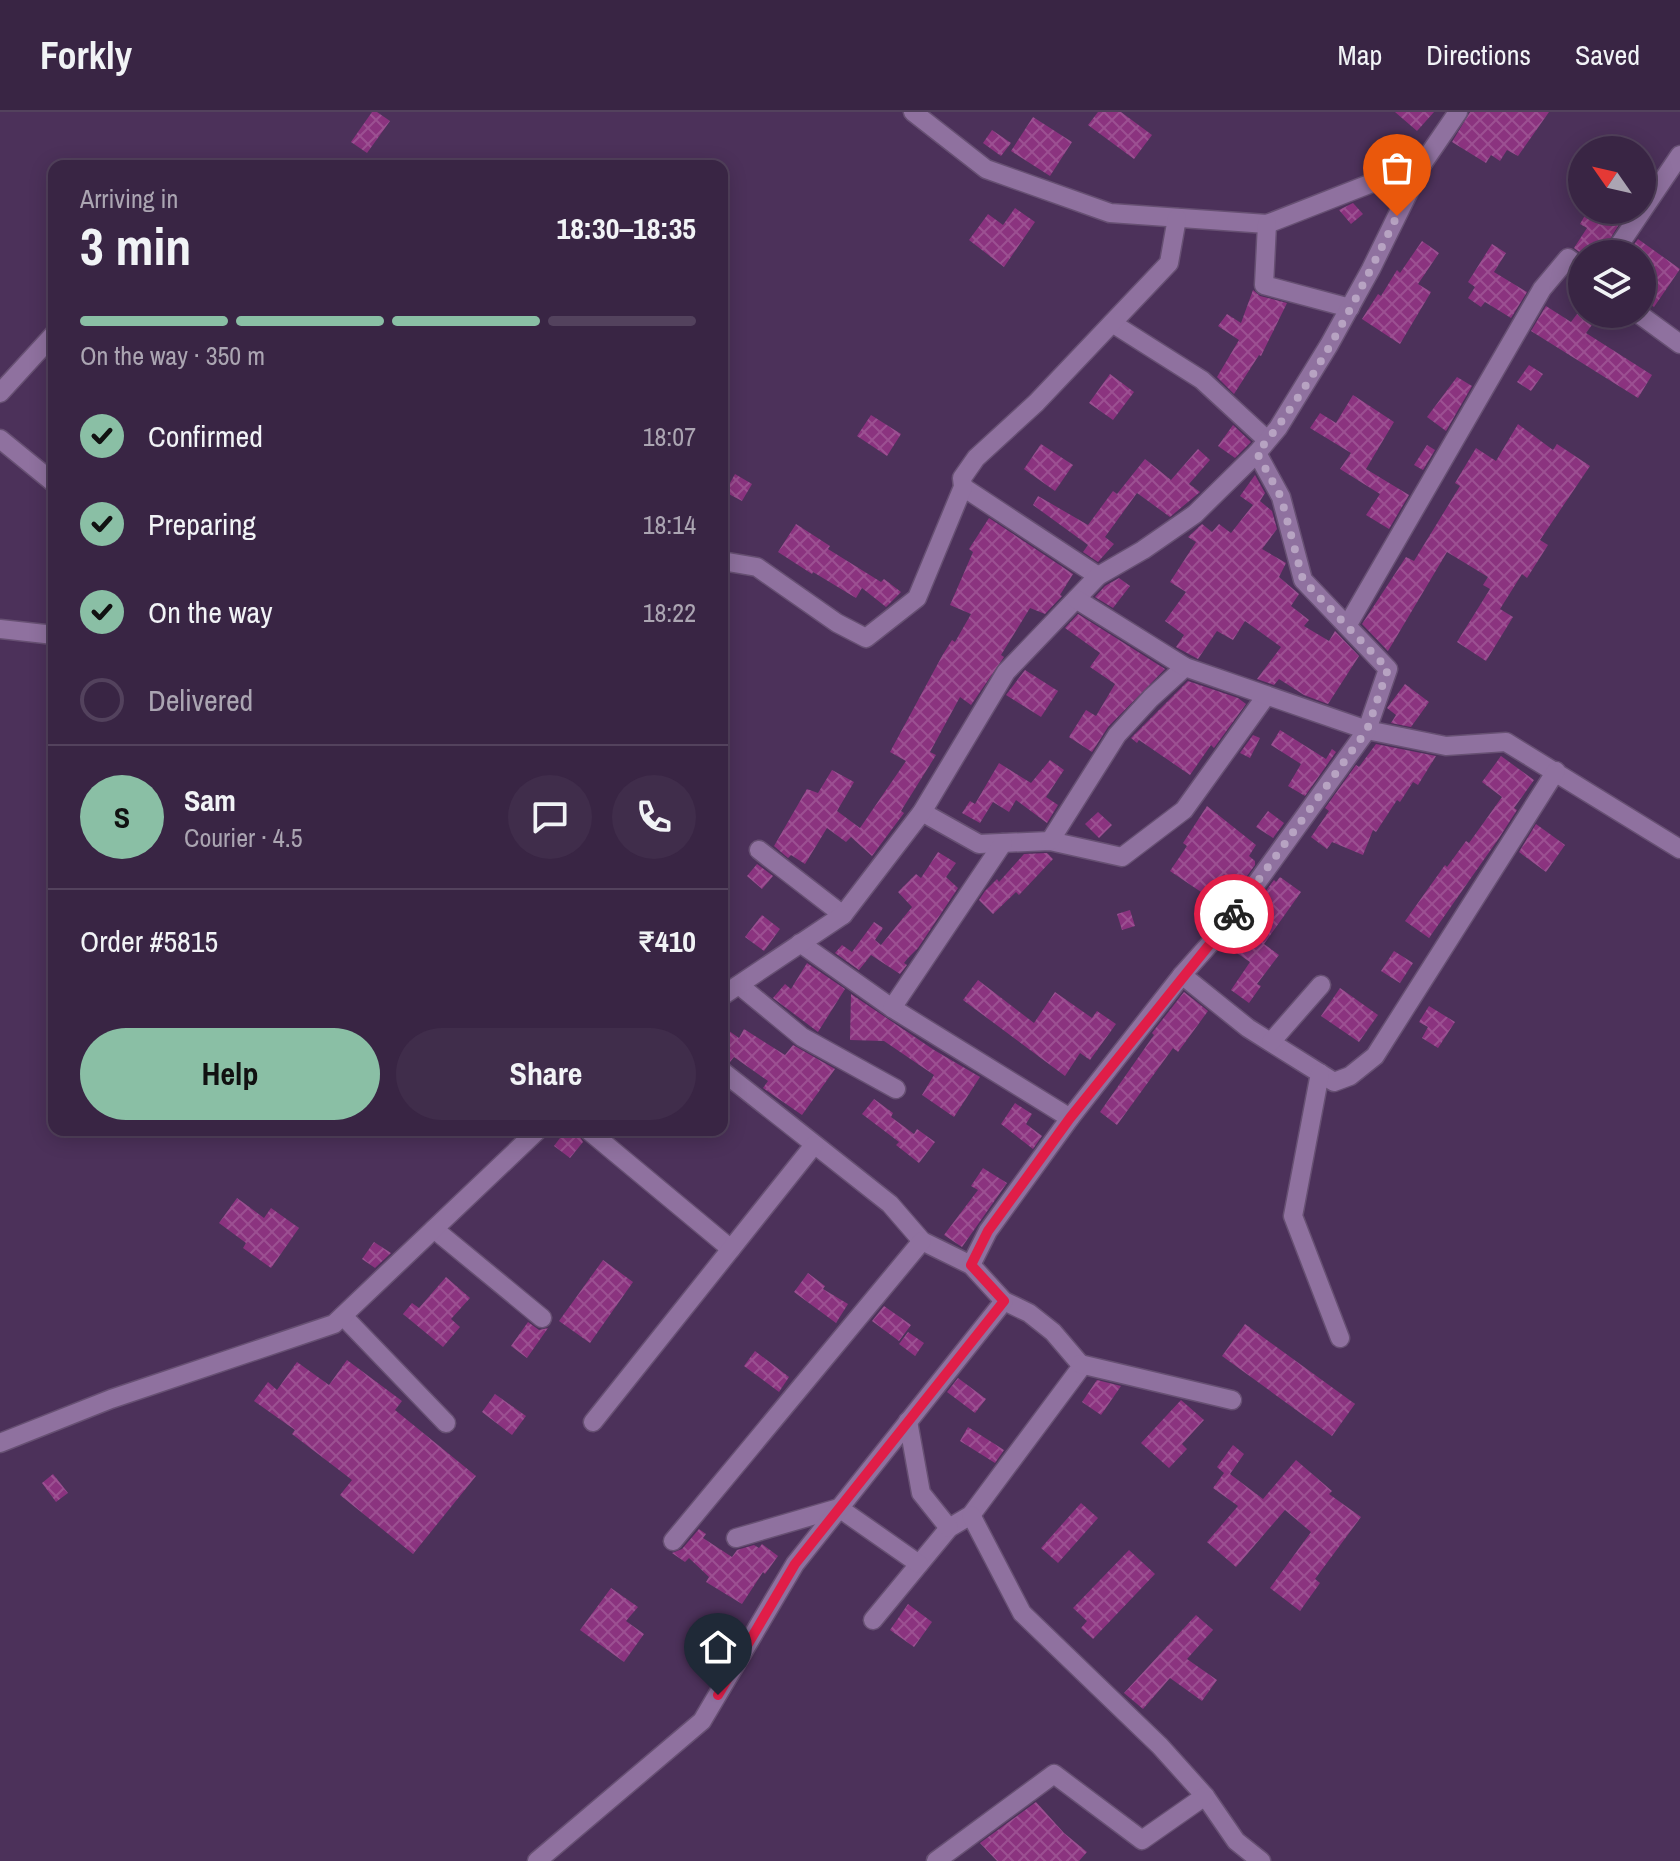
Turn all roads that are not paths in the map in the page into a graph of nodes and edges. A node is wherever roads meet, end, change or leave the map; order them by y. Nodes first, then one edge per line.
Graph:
1 (913, 112) edge
2 (1458, 112) edge
3 (1680, 155) edge
4 (1423, 163) junction
5 (1177, 218) junction
6 (1267, 224) junction
7 (1622, 240) edge
8 (1568, 258) edge
9 (1350, 308) junction
10 (1112, 323) junction
11 (1656, 326) edge
12 (48, 341) edge
13 (1680, 344) edge
14 (0, 393) edge
15 (0, 439) edge
16 (1262, 447) junction
17 (48, 478) edge
18 (963, 487) junction
19 (728, 562) edge
20 (1098, 576) junction
21 (1076, 599) junction
22 (1347, 626) junction
23 (0, 629) edge
24 (48, 634) edge
25 (1185, 667) junction
26 (1266, 696) junction
27 (1367, 730) junction
28 (1556, 771) junction
29 (922, 812) junction
30 (1050, 841) junction
31 (1003, 843) junction
32 (1680, 849) edge
33 (759, 850) dead end
34 (843, 915) junction
35 (800, 943) junction
36 (1182, 975) junction
37 (739, 985) junction
38 (1321, 985) dead end
39 (728, 992) edge
40 (892, 1008) junction
41 (1271, 1042) junction
42 (1320, 1073) junction
43 (728, 1076) edge
44 (896, 1089) dead end
45 (1070, 1118) junction
46 (532, 1136) edge
47 (595, 1136) edge
48 (814, 1145) junction
49 (434, 1229) junction
50 (922, 1241) junction
51 (731, 1249) junction
52 (971, 1265) junction
53 (1004, 1301) junction
54 (343, 1316) junction
55 (542, 1318) dead end
56 (1340, 1338) dead end
57 (1080, 1364) junction
58 (1232, 1400) dead end
59 (908, 1421) junction
60 (593, 1422) dead end
61 (446, 1423) dead end
62 (0, 1443) edge
63 (839, 1508) junction
64 (971, 1515) junction
65 (949, 1528) junction
66 (736, 1538) dead end
67 (673, 1541) dead end
68 (919, 1564) junction
69 (873, 1620) dead end
70 (1205, 1796) junction
71 (537, 1861) edge
72 (936, 1861) edge
73 (1261, 1861) edge

1 - 5 street
2 - 4 street
3 - 7 street
4 - 6 street
4 - 9 street
5 - 6 street
5 - 10 street
6 - 9 street
8 - 22 street
9 - 16 street
10 - 16 street
10 - 18 street
11 - 13 street
12 - 14 street
15 - 17 street
16 - 20 street
16 - 22 street
18 - 19 street
18 - 20 street
20 - 21 street
21 - 25 street
21 - 29 street
22 - 27 street
23 - 24 street
25 - 26 street
25 - 30 street
26 - 27 street
26 - 30 street
27 - 28 street
27 - 36 street
28 - 32 street
28 - 42 street
29 - 31 street
29 - 34 street
30 - 31 street
31 - 40 street
33 - 34 street
34 - 35 street
35 - 37 street
35 - 40 street
36 - 41 street
36 - 45 street
37 - 39 street
37 - 44 street
38 - 41 street
40 - 45 street
41 - 42 street
42 - 56 street
43 - 48 street
45 - 52 street
46 - 49 street
47 - 51 street
48 - 50 street
48 - 51 street
49 - 54 street
49 - 55 street
50 - 52 street
50 - 67 street
51 - 60 street
52 - 53 street
53 - 57 street
53 - 59 street
54 - 61 street
54 - 62 street
57 - 58 street
57 - 64 street
59 - 63 street
59 - 65 street
63 - 66 street
63 - 68 street
63 - 71 street
64 - 65 street
64 - 70 street
65 - 68 street
68 - 69 street
70 - 72 street
70 - 73 street

